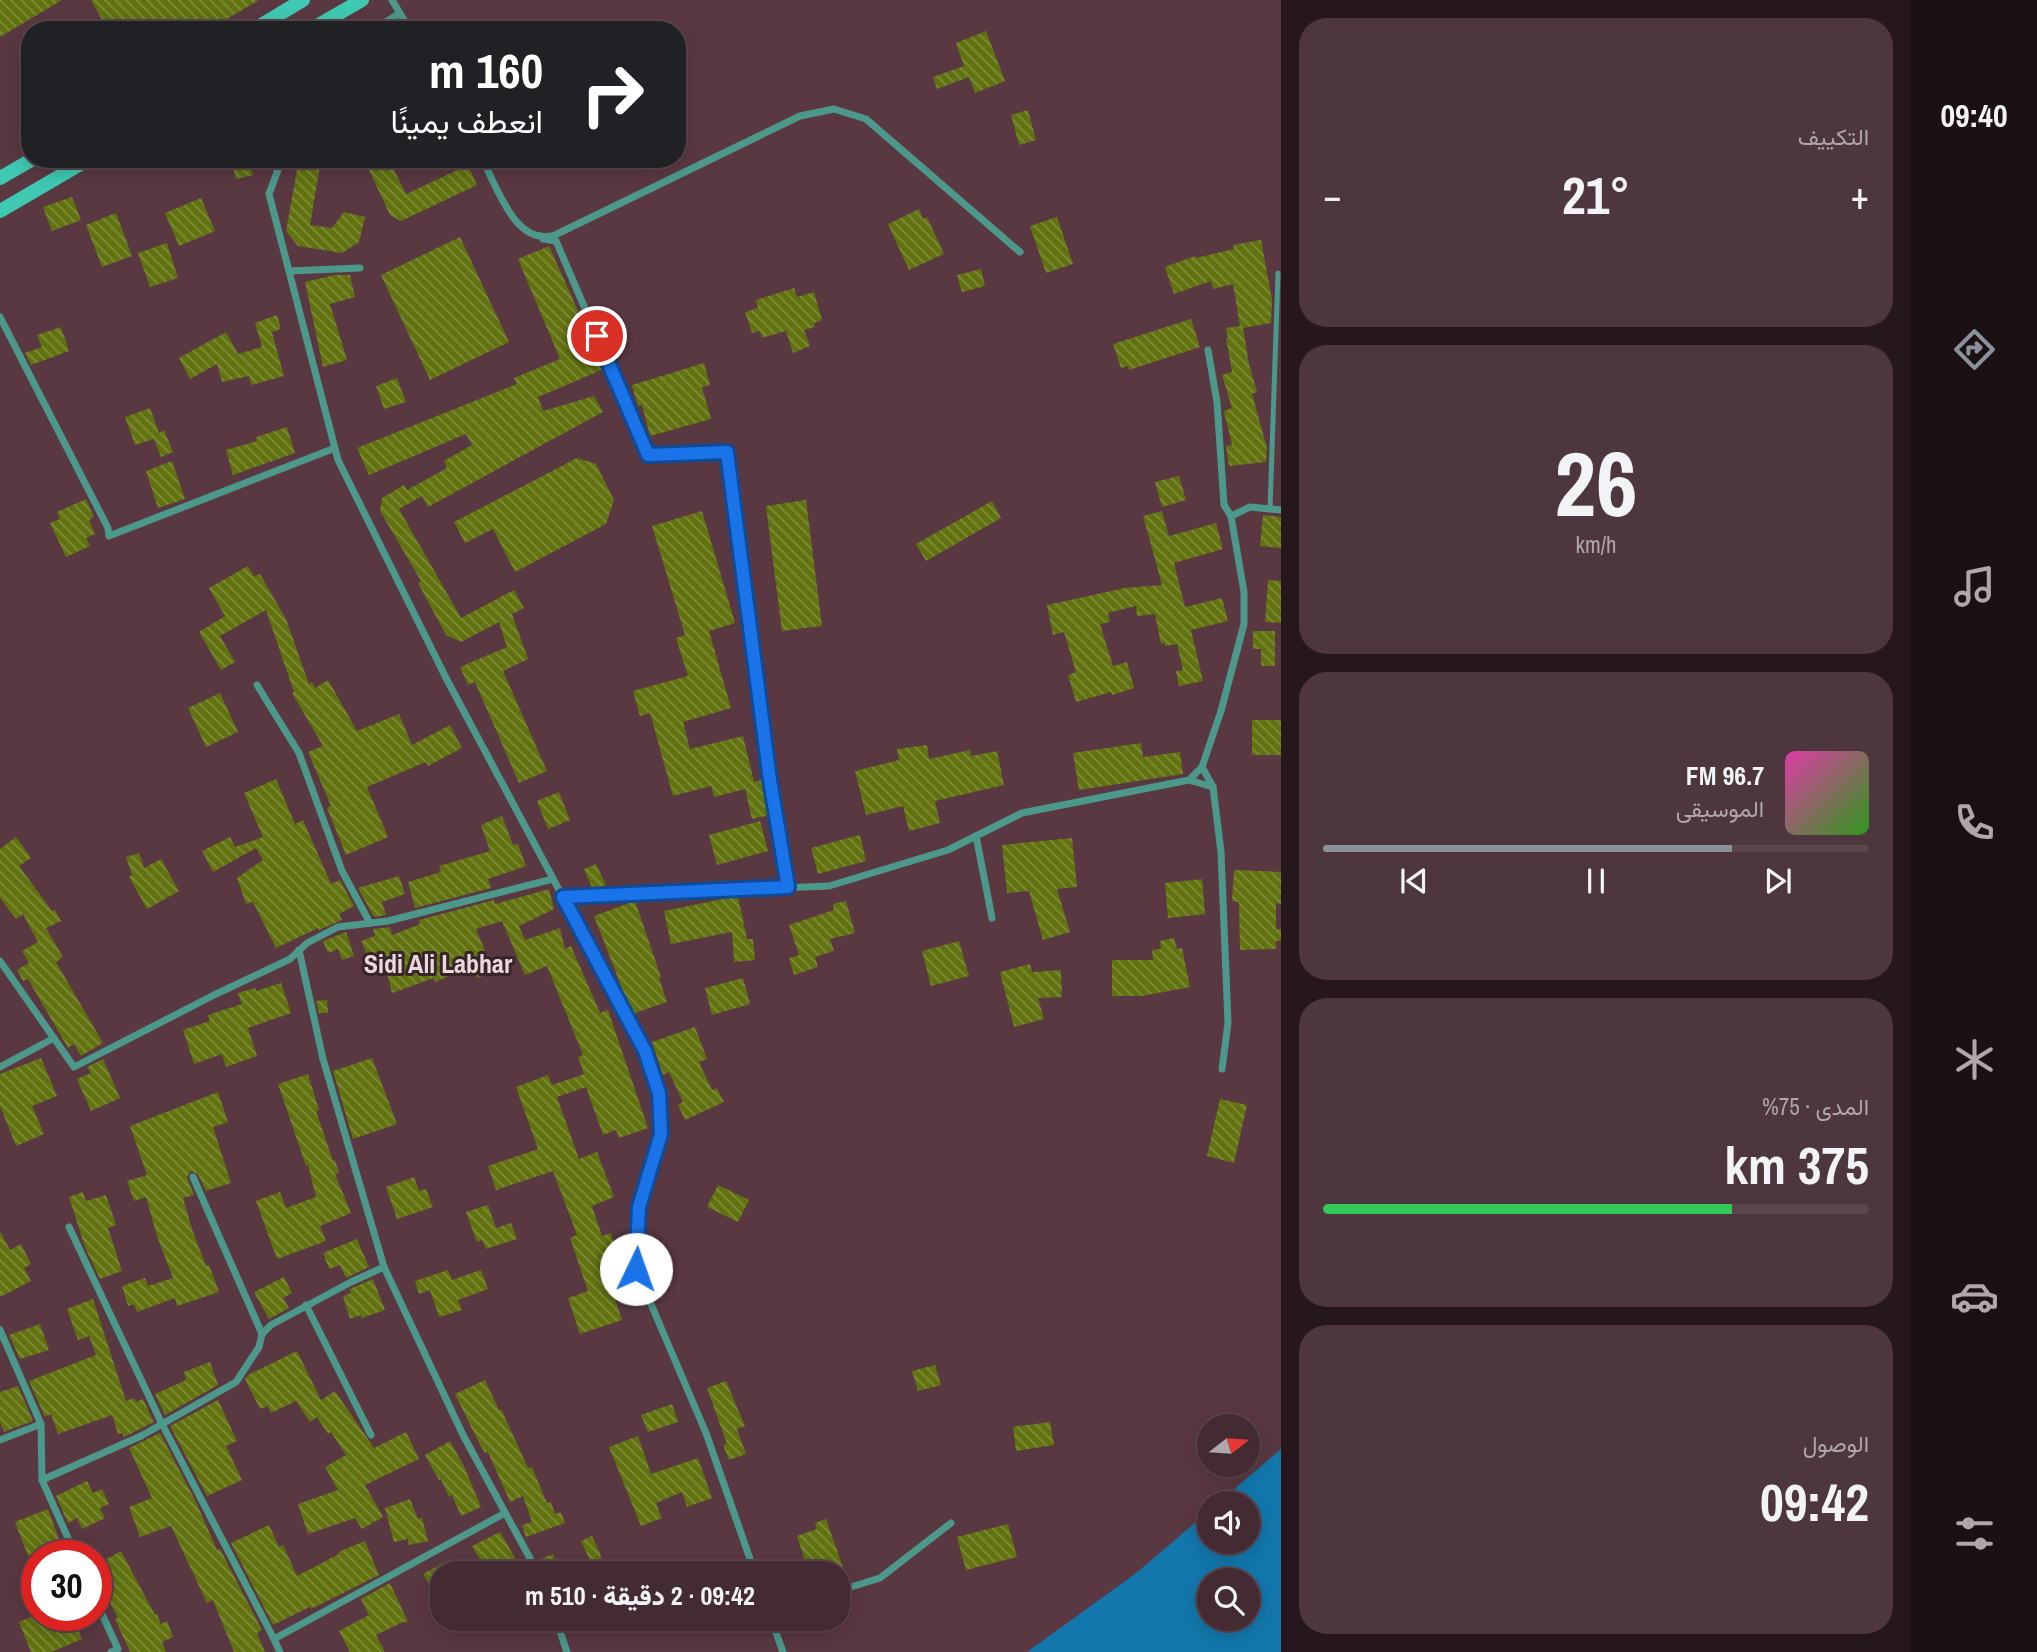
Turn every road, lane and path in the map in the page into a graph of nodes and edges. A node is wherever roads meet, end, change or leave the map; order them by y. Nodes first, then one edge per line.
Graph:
1 (303, 0) edge
2 (362, 0) edge
3 (392, 0) edge
4 (345, 4) edge
5 (400, 13) junction
6 (268, 21) edge
7 (322, 21) edge
8 (387, 21) edge
9 (405, 21) edge
10 (21, 166) edge
11 (74, 168) edge
12 (279, 168) edge
13 (487, 168) edge
14 (0, 178) edge
15 (0, 211) edge
16 (543, 239) junction
17 (1020, 252) dead end
18 (360, 268) dead end
19 (289, 271) junction
20 (1278, 274) dead end
21 (0, 317) edge
22 (1208, 350) dead end
23 (335, 448) junction
24 (1270, 509) junction
25 (1281, 510) edge
26 (1231, 516) junction
27 (257, 685) dead end
28 (1202, 767) junction
29 (1189, 780) junction
30 (1213, 787) junction
31 (976, 836) junction
32 (553, 879) junction
33 (788, 887) junction
34 (563, 897) junction
35 (992, 918) dead end
36 (370, 923) junction
37 (299, 950) junction
38 (290, 959) junction
39 (0, 961) edge
40 (302, 962) junction
41 (54, 1038) junction
42 (0, 1067) edge
43 (1222, 1069) dead end
44 (193, 1177) dead end
45 (69, 1227) dead end
46 (384, 1267) junction
47 (306, 1305) junction
48 (0, 1331) edge
49 (262, 1334) junction
50 (41, 1424) junction
51 (162, 1424) junction
52 (371, 1435) dead end
53 (0, 1440) edge
54 (42, 1480) junction
55 (505, 1513) junction
56 (951, 1523) dead end
57 (69, 1540) edge
58 (531, 1561) edge
59 (751, 1561) edge
60 (850, 1587) edge
61 (108, 1631) edge
62 (560, 1631) edge
63 (775, 1631) edge
64 (274, 1639) junction
65 (116, 1651) edge
66 (280, 1652) edge
67 (567, 1652) edge
68 (783, 1652) edge

1 - 6 street
2 - 4 street
3 - 5 street
4 - 7 street
5 - 8 street
5 - 9 street
10 - 14 street
11 - 15 street
12 - 19 street
13 - 16 street
16 - 17 street
16 - 33 street
18 - 19 street
19 - 23 street
20 - 24 lane
21 - 23 street
22 - 26 street
23 - 32 street
24 - 25 street
24 - 26 street
26 - 28 street
27 - 36 street
28 - 29 street
28 - 30 street
29 - 30 street
29 - 31 street
30 - 43 street
31 - 33 street
31 - 35 street
32 - 34 street
32 - 36 street
33 - 34 street
34 - 59 street
36 - 37 street
37 - 38 street
37 - 40 street
38 - 40 street
38 - 41 street
39 - 41 street
40 - 46 street
41 - 42 street
44 - 49 street
45 - 51 street
46 - 47 street
46 - 55 street
47 - 49 street
47 - 52 street
48 - 50 street
49 - 51 street
50 - 53 street
50 - 54 street
51 - 54 street
51 - 64 street
54 - 57 street
55 - 58 street
55 - 64 street
56 - 60 street
61 - 65 street
62 - 67 street
63 - 68 street
64 - 66 street

